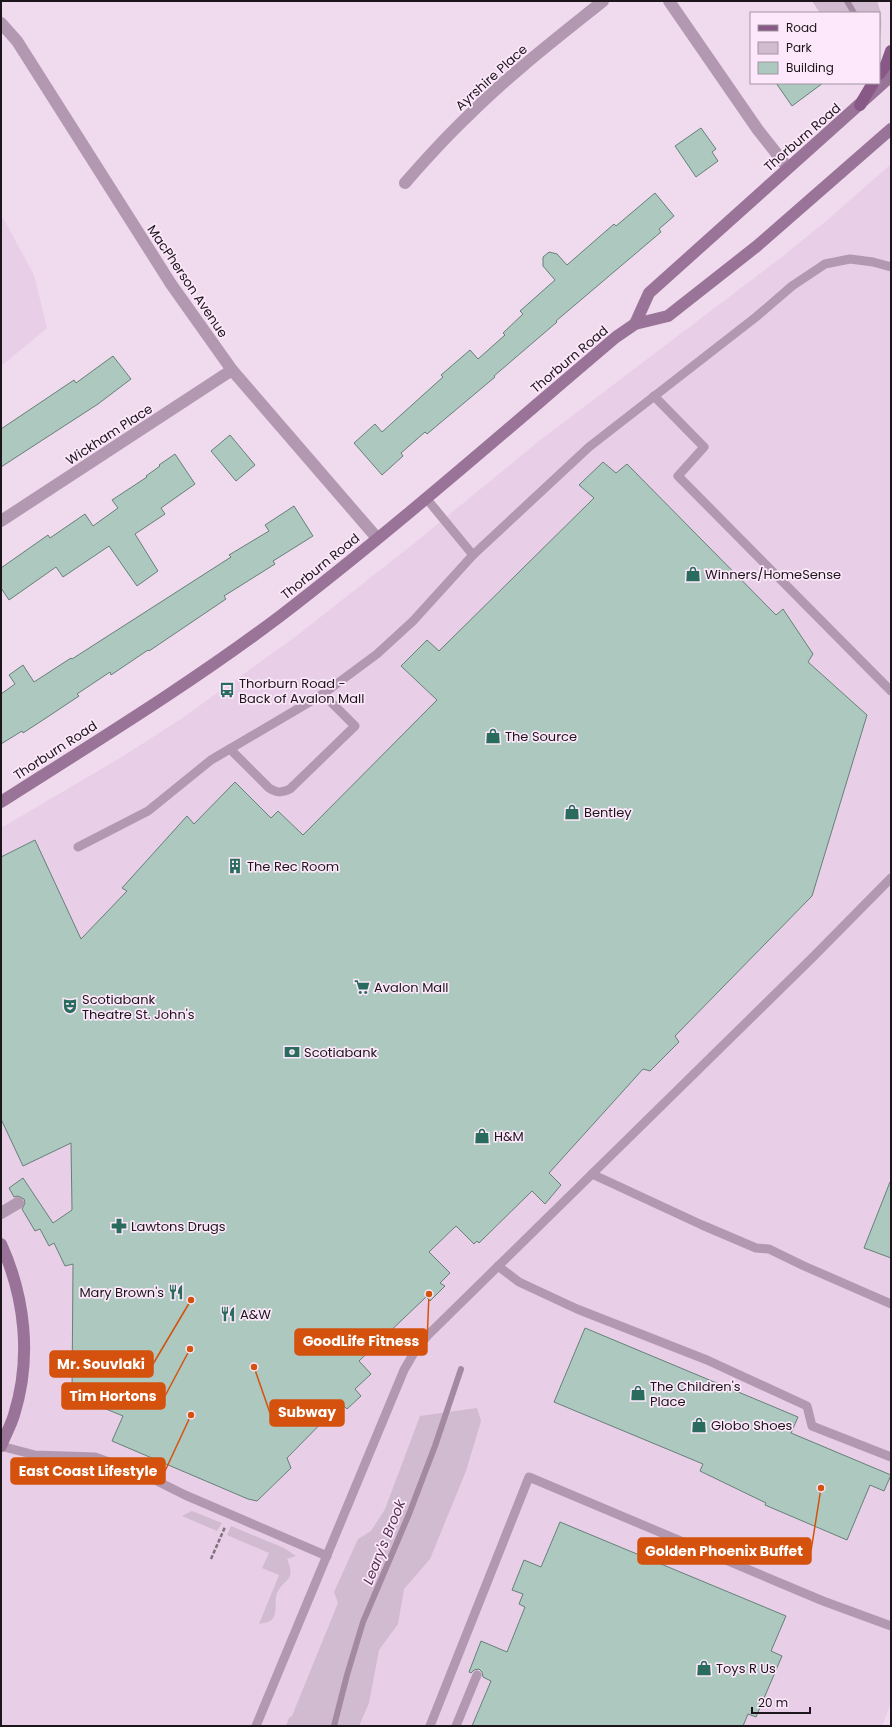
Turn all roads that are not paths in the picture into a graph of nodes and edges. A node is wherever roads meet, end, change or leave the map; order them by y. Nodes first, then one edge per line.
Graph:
1 (603, 1) edge
2 (669, 1) edge
3 (1, 22) edge
4 (891, 51) edge
5 (880, 73) edge
6 (891, 76) edge
7 (872, 84) edge
8 (860, 105) junction
9 (891, 129) edge
10 (788, 168) junction
11 (405, 183) dead end
12 (891, 267) edge
13 (635, 324) junction
14 (232, 370) junction
15 (654, 396) junction
16 (426, 498) junction
17 (1, 521) edge
18 (377, 538) junction
19 (473, 555) junction
20 (891, 691) edge
21 (323, 694) junction
22 (230, 749) junction
23 (1, 802) edge
24 (78, 847) dead end
25 (891, 878) edge
26 (592, 1174) junction
27 (18, 1203) dead end
28 (1, 1213) edge
29 (1, 1244) edge
30 (498, 1266) junction
31 (891, 1304) edge
32 (1, 1446) edge
33 (891, 1457) edge
34 (327, 1556) junction
35 (891, 1626) edge
36 (477, 1675) dead end
37 (256, 1726) edge
38 (430, 1726) edge
39 (456, 1726) edge

1 - 11 street, Ayrshire Place
2 - 10 street
3 - 14 street, MacPherson Avenue
4 - 5 main road
6 - 8 main road, Thorburn Road
7 - 8 main road
8 - 10 main road, Thorburn Road
9 - 13 main road, Thorburn Road
10 - 13 main road, Thorburn Road
12 - 15 lane
13 - 16 main road, Thorburn Road
14 - 17 street, Wickham Place
14 - 18 street, MacPherson Avenue
15 - 19 lane
15 - 20 lane
16 - 18 main road, Thorburn Road
16 - 19 lane
18 - 23 main road, Thorburn Road
19 - 21 lane
21 - 22 lane
21 - 22 lane
22 - 24 lane
25 - 26 lane
26 - 30 lane
26 - 31 lane
27 - 28 street
29 - 32 main road
30 - 33 lane
30 - 34 lane
32 - 34 lane
34 - 37 lane
35 - 38 lane
36 - 39 lane

